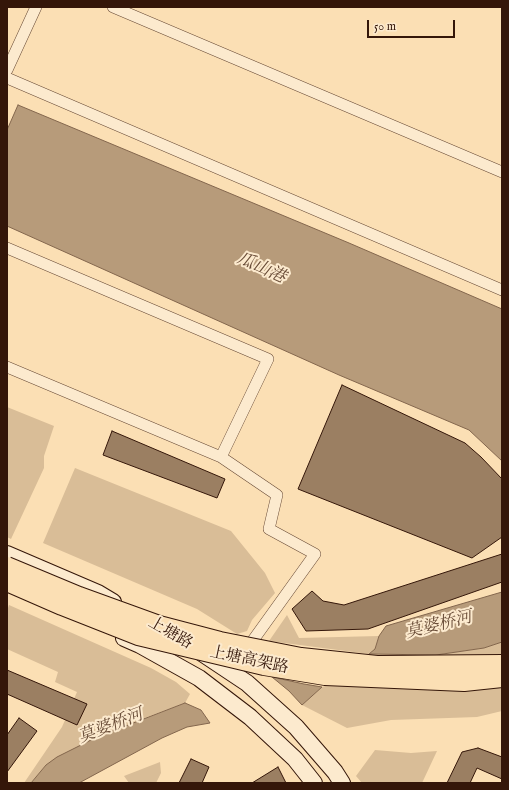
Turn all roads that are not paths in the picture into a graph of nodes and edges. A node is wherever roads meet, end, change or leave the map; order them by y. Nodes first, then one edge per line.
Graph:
1 (36, 7) edge
2 (114, 7) edge
3 (7, 70) edge
4 (7, 78) edge
5 (502, 172) edge
6 (7, 248) edge
7 (502, 290) edge
8 (7, 367) edge
9 (221, 457) junction
10 (7, 554) edge
11 (7, 566) edge
12 (7, 582) edge
13 (7, 586) edge
14 (502, 664) edge
15 (230, 672) junction
16 (502, 678) edge
17 (314, 783) edge
18 (342, 783) edge

1 - 3 street
2 - 5 street
4 - 7 street
6 - 9 street
8 - 9 street
9 - 15 street
10 - 15 main road, 上塘路
11 - 14 highway, 上塘高架路, bridge
12 - 16 highway, 上塘高架路, bridge
13 - 17 main road, 上塘路
15 - 18 main road, 上塘路

